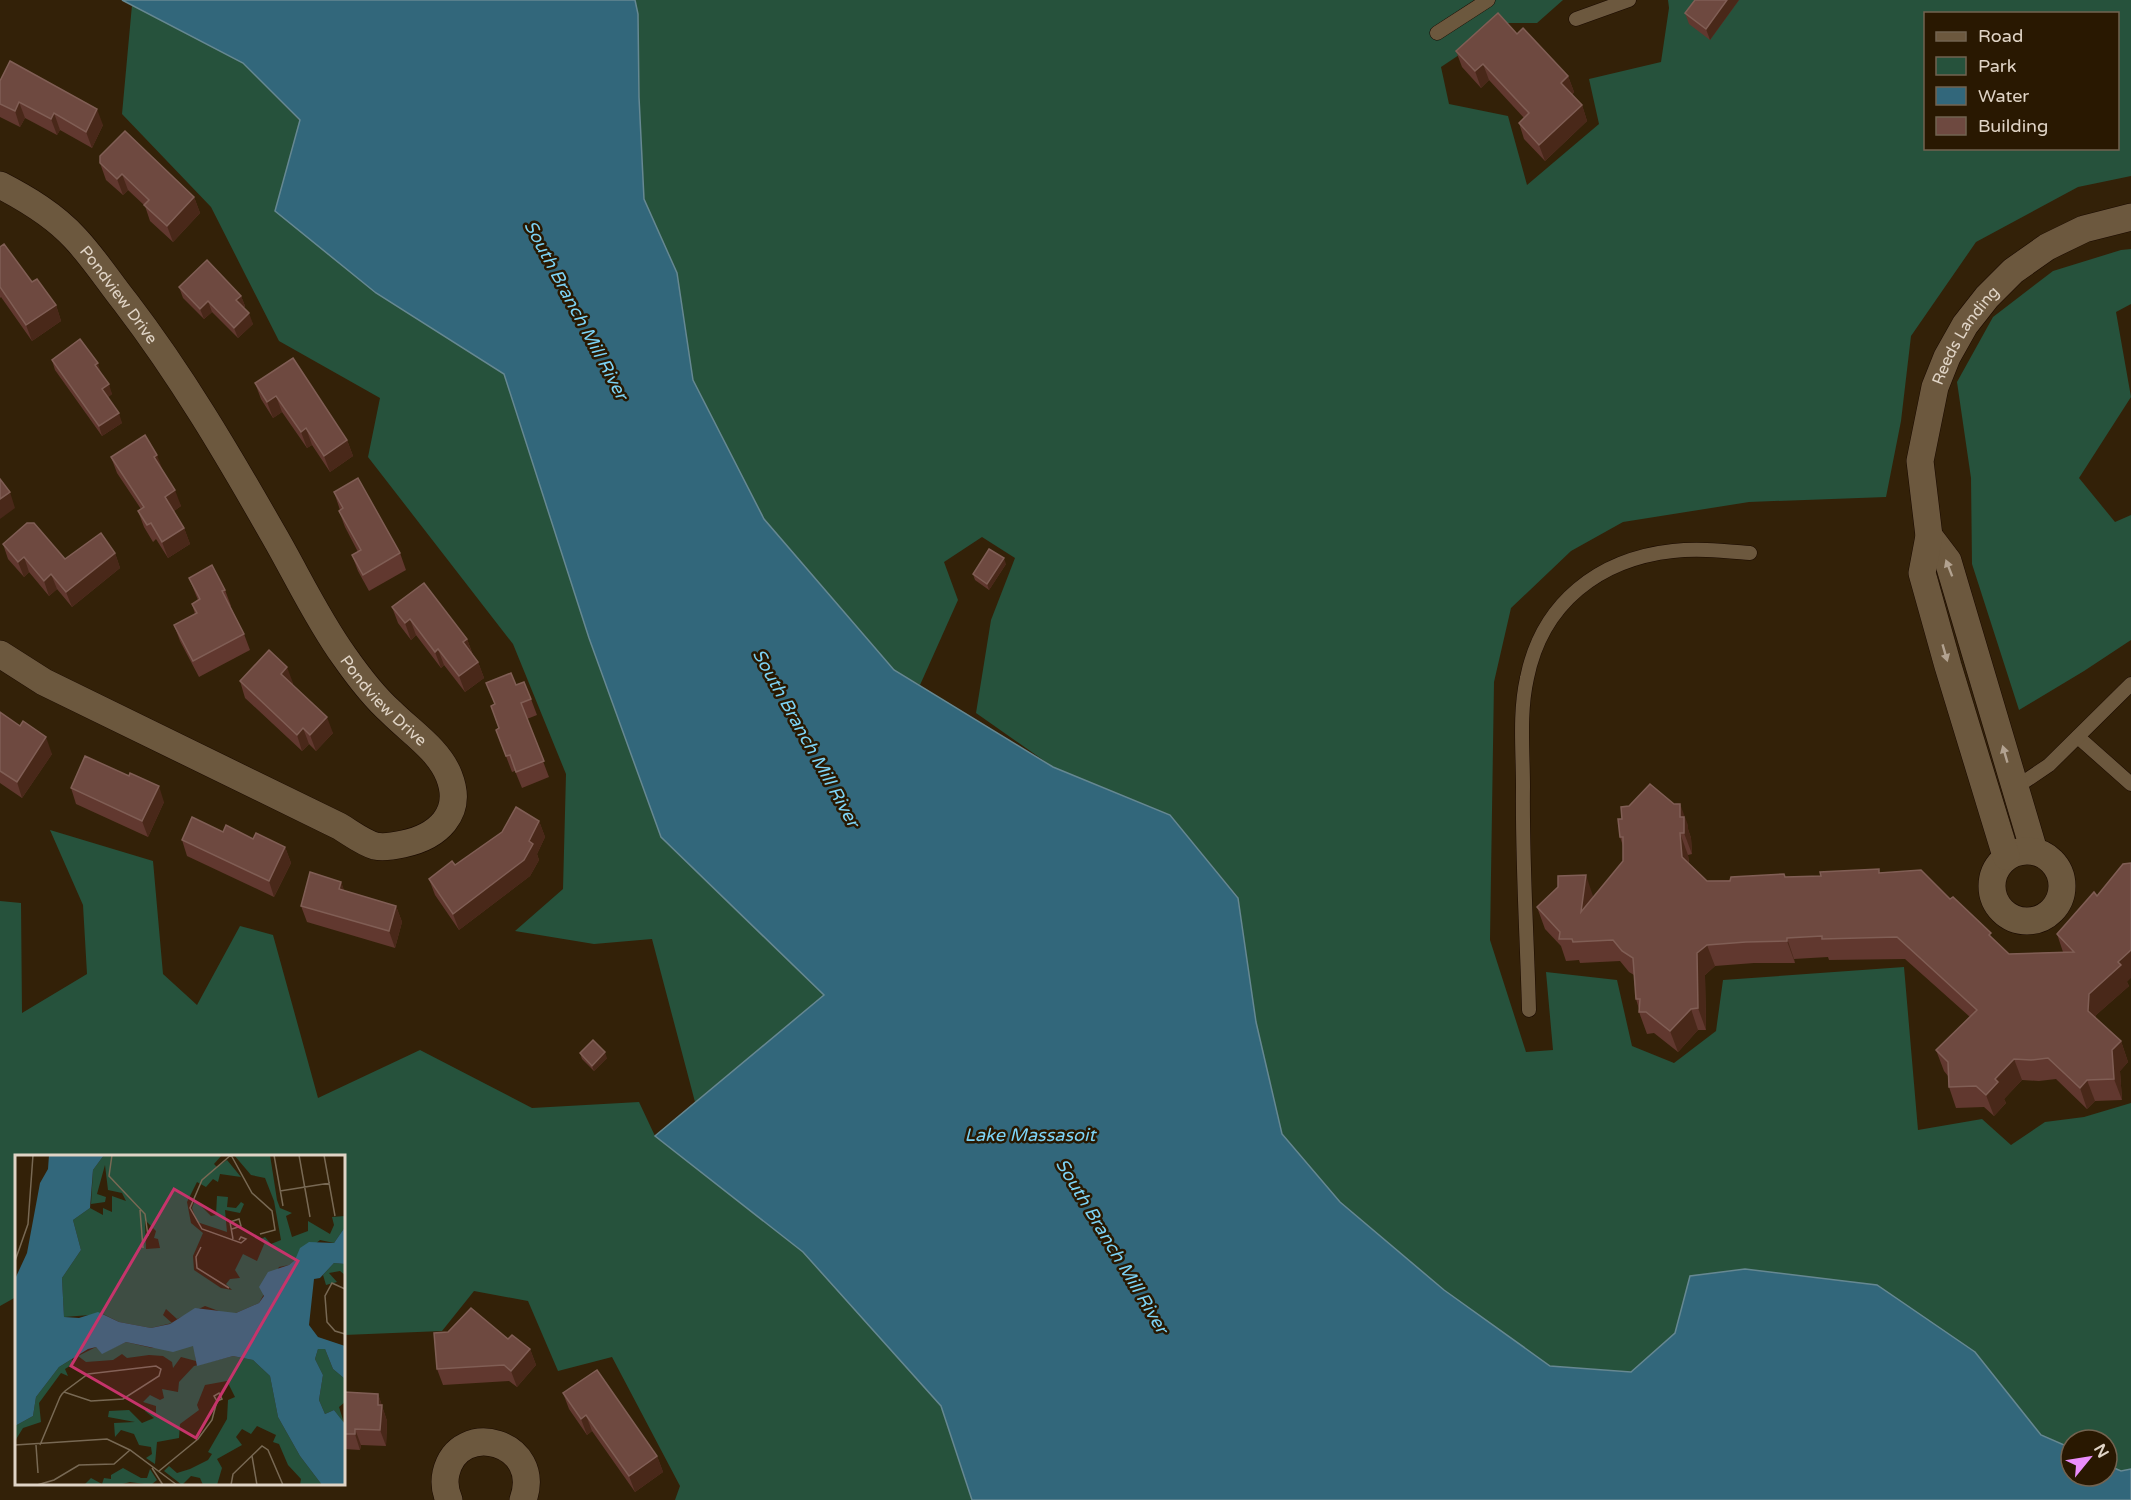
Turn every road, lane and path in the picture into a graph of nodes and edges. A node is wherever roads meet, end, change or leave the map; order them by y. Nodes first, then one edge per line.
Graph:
1 (1488, 0) edge
2 (1629, 0) edge
3 (1576, 19) dead end
4 (1437, 33) dead end
5 (0, 185) edge
6 (2131, 217) edge
7 (1929, 536) junction
8 (1750, 553) dead end
9 (0, 654) edge
10 (2131, 684) edge
11 (2078, 737) junction
12 (2131, 784) edge
13 (2015, 788) junction
14 (1988, 796) junction
15 (2034, 851) junction
16 (2006, 856) junction
17 (1529, 1010) dead end
18 (444, 1499) edge
19 (523, 1500) edge

1 - 4 lane
2 - 3 lane
5 - 9 street, Pondview Drive
6 - 7 street, Reeds Landing
13 -> 7 street
7 -> 14 street, Reeds Landing
8 - 17 lane
10 - 11 lane
11 - 12 lane
11 - 13 lane
13 - 14 street
13 - 15 street
14 - 16 street, Reeds Landing
15 - 16 street
15 - 16 street
18 - 19 street

